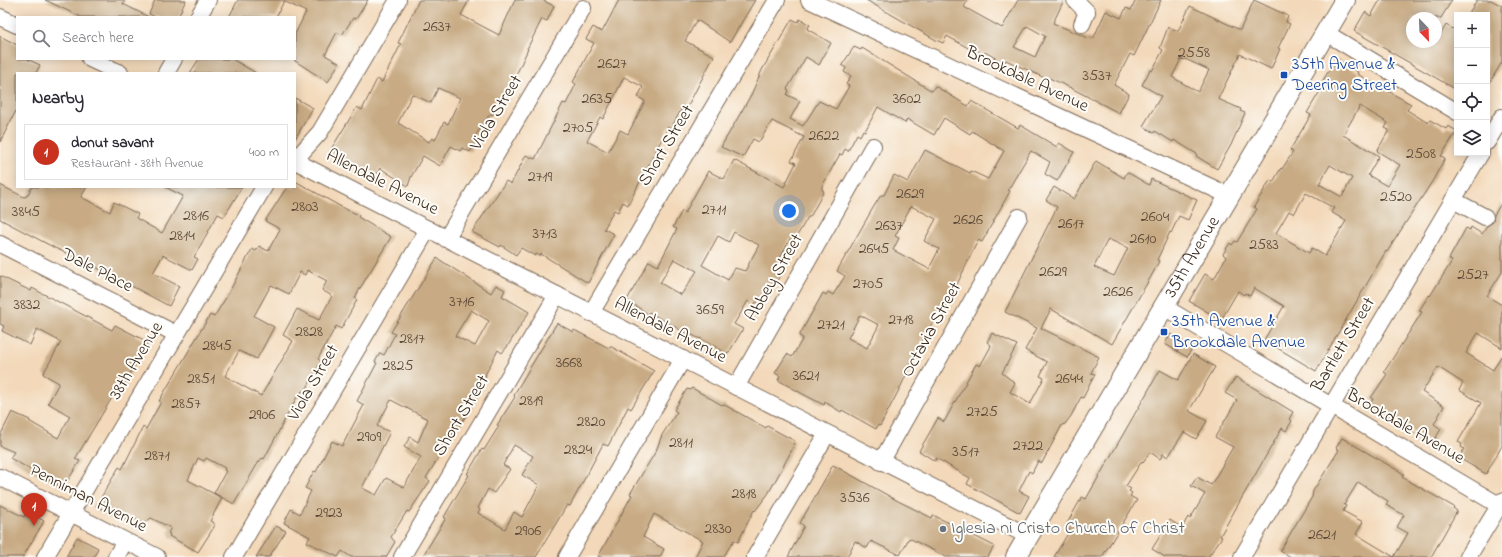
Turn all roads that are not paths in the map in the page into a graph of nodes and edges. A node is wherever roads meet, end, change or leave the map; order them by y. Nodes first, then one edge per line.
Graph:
1 (208, 0) edge
2 (398, 0) edge
3 (777, 0) edge
4 (808, 0) edge
5 (1075, 0) edge
6 (1345, 0) edge
7 (583, 8) dead end
8 (199, 16) edge
9 (0, 17) edge
10 (1082, 24) dead end
11 (16, 25) edge
12 (1326, 33) junction
13 (92, 60) edge
14 (173, 60) edge
15 (118, 72) edge
16 (167, 72) edge
17 (1454, 110) edge
18 (1502, 117) edge
19 (1492, 136) edge
20 (873, 146) dead end
21 (1479, 156) edge
22 (296, 159) edge
23 (296, 161) edge
24 (263, 188) edge
25 (1230, 196) junction
26 (1453, 200) junction
27 (1019, 217) dead end
28 (1485, 217) dead end
29 (428, 229) junction
30 (446, 239) junction
31 (0, 244) edge
32 (557, 295) junction
33 (1164, 307) junction
34 (591, 313) junction
35 (176, 334) junction
36 (683, 359) junction
37 (736, 388) junction
38 (1331, 407) junction
39 (827, 434) junction
40 (881, 462) junction
41 (0, 477) edge
42 (1501, 504) edge
43 (71, 512) junction
44 (1028, 536) junction
45 (126, 540) junction
46 (44, 557) edge
47 (116, 557) edge
48 (157, 557) edge
49 (234, 557) edge
50 (402, 557) edge
51 (567, 557) edge
52 (755, 557) edge
53 (1016, 557) edge
54 (1242, 557) edge
55 (1468, 557) edge

1 - 8 street
2 - 22 street
3 - 34 street, Short Street
4 - 25 street, Brookdale Avenue
5 - 10 street
6 - 12 main road, 35th Avenue
7 - 30 street, Viola Street
9 - 11 street
12 - 17 street
12 - 25 main road, 35th Avenue
13 - 15 street
14 - 16 street
18 - 19 street
20 - 37 street, Abbey Street
21 - 26 street, Bartlett Street
23 - 29 street, Allendale Avenue
24 - 35 street, 38th Avenue
25 - 33 main road, 35th Avenue
26 - 28 street
26 - 38 street, Bartlett Street
27 - 40 street, Octavia Street
29 - 30 street, Allendale Avenue
29 - 49 street, Viola Street
30 - 32 street, Allendale Avenue
31 - 35 street, Dale Place
32 - 34 street, Allendale Avenue
32 - 50 street, Short Street
33 - 38 street, Brookdale Avenue
33 - 44 main road, 35th Avenue
34 - 36 street, Allendale Avenue
35 - 43 street, 38th Avenue
36 - 37 street, Allendale Avenue
36 - 51 street
37 - 39 street, Allendale Avenue
38 - 42 street, Brookdale Avenue
38 - 54 street, Bartlett Street
39 - 40 street, Allendale Avenue
39 - 52 street
40 - 44 street, Allendale Avenue
41 - 43 street, Penniman Avenue
42 - 55 street
43 - 45 street, Penniman Avenue
43 - 46 street, 38th Avenue
44 - 53 main road, 35th Avenue
45 - 47 street
45 - 48 street, Penniman Avenue

